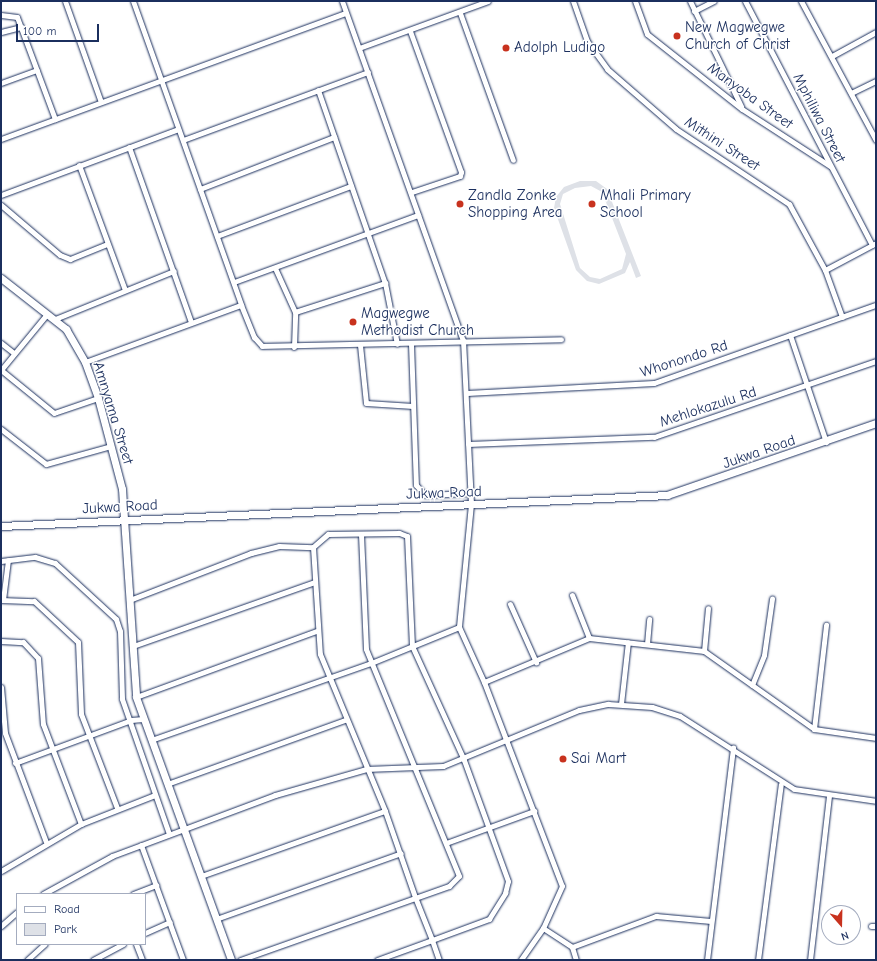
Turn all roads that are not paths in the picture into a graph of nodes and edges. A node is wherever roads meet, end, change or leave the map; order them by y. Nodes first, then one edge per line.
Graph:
1 (65, 1) edge
2 (133, 1) edge
3 (342, 1) edge
4 (488, 1) edge
5 (572, 1) edge
6 (635, 1) edge
7 (690, 1) edge
8 (714, 1) edge
9 (745, 1) edge
10 (801, 1) edge
11 (694, 12) junction
12 (346, 13) junction
13 (460, 13) junction
14 (1, 15) edge
15 (21, 27) junction
16 (410, 31) junction
17 (1, 32) edge
18 (876, 32) edge
19 (359, 48) junction
20 (832, 56) junction
21 (37, 70) junction
22 (368, 72) junction
23 (162, 80) junction
24 (876, 81) edge
25 (1, 83) edge
26 (318, 90) junction
27 (852, 93) junction
28 (100, 102) junction
29 (742, 109) junction
30 (54, 119) junction
31 (178, 129) junction
32 (875, 136) edge
33 (334, 137) junction
34 (1, 139) edge
35 (182, 140) junction
36 (129, 147) junction
37 (512, 160) dead end
38 (79, 165) junction
39 (830, 166) junction
40 (352, 186) junction
41 (200, 189) junction
42 (412, 192) junction
43 (1, 195) edge
44 (1, 206) edge
45 (418, 214) junction
46 (368, 232) junction
47 (217, 236) junction
48 (107, 244) junction
49 (874, 244) edge
50 (276, 268) junction
51 (824, 270) junction
52 (174, 271) junction
53 (1, 278) edge
54 (234, 282) junction
55 (385, 283) junction
56 (125, 290) junction
57 (241, 304) junction
58 (876, 305) edge
59 (295, 312) junction
60 (47, 314) junction
61 (842, 317) junction
62 (55, 319) junction
63 (192, 322) junction
64 (790, 335) junction
65 (561, 339) dead end
66 (463, 340) junction
67 (1, 343) edge
68 (397, 344) junction
69 (411, 344) junction
70 (360, 345) junction
71 (294, 347) junction
72 (14, 353) junction
73 (876, 361) edge
74 (85, 362) junction
75 (1, 370) edge
76 (807, 386) junction
77 (467, 393) junction
78 (98, 398) junction
79 (413, 406) junction
80 (876, 423) edge
81 (1, 429) edge
82 (826, 442) junction
83 (468, 444) junction
84 (111, 446) junction
85 (470, 493) junction
86 (471, 504) junction
87 (125, 519) junction
88 (1, 526) edge
89 (361, 534) junction
90 (313, 546) junction
91 (8, 560) junction
92 (1, 561) edge
93 (315, 582) junction
94 (572, 595) dead end
95 (132, 599) junction
96 (772, 599) dead end
97 (2, 600) edge
98 (510, 604) dead end
99 (708, 608) dead end
100 (649, 619) dead end
101 (826, 625) dead end
102 (459, 627) junction
103 (316, 631) junction
104 (589, 638) junction
105 (1, 641) edge
106 (628, 642) junction
107 (647, 644) junction
108 (133, 646) junction
109 (412, 646) junction
110 (704, 651) junction
111 (536, 662) junction
112 (371, 663) junction
113 (327, 675) junction
114 (484, 682) junction
115 (752, 685) junction
116 (1, 687) edge
117 (136, 697) junction
118 (622, 704) junction
119 (143, 719) junction
120 (131, 720) junction
121 (345, 720) junction
122 (814, 729) junction
123 (90, 735) junction
124 (876, 738) edge
125 (151, 740) junction
126 (508, 742) junction
127 (52, 748) junction
128 (733, 748) junction
129 (464, 760) junction
130 (15, 763) junction
131 (366, 769) junction
132 (418, 769) junction
133 (167, 784) junction
134 (781, 784) junction
135 (155, 795) junction
136 (829, 796) junction
137 (876, 801) edge
138 (117, 808) junction
139 (385, 811) junction
140 (534, 811) junction
141 (81, 824) junction
142 (490, 827) junction
143 (184, 829) junction
144 (169, 834) junction
145 (46, 842) junction
146 (446, 843) junction
147 (141, 845) junction
148 (400, 853) junction
149 (1, 871) edge
150 (201, 876) junction
151 (156, 885) junction
152 (44, 893) edge
153 (136, 893) edge
154 (415, 897) junction
155 (16, 913) edge
156 (216, 919) junction
157 (711, 921) junction
158 (170, 922) junction
159 (1, 926) edge
160 (543, 928) junction
161 (146, 933) edge
162 (432, 940) junction
163 (44, 945) edge
164 (121, 945) edge
165 (136, 945) edge
166 (572, 947) junction
167 (97, 959) edge
168 (27, 960) edge
169 (142, 960) edge
170 (184, 960) edge
171 (230, 960) edge
172 (240, 960) edge
173 (377, 960) edge
174 (439, 960) edge
175 (521, 960) edge
176 (576, 960) edge
177 (707, 960) edge
178 (758, 960) edge
179 (810, 960) edge

1 - 28 street
2 - 23 street
3 - 12 street
4 - 13 street
5 - 51 street, Mithini Street
6 - 29 street, Manyoba Street
7 - 11 street
8 - 11 street
9 - 39 street, Mphiliwa Street
10 - 20 street
11 - 29 street
12 - 19 street
12 - 23 street
13 - 16 street
13 - 37 street
14 - 15 street
15 - 17 street
15 - 21 street
16 - 19 street
16 - 42 street
18 - 20 street
19 - 22 street
20 - 27 street
21 - 25 street
21 - 30 street
22 - 26 street
22 - 42 street
23 - 28 street
23 - 31 street
24 - 27 street
26 - 33 street
26 - 35 street
27 - 32 street
28 - 30 street
29 - 39 street, Manyoba Street
30 - 34 street
31 - 35 street
31 - 36 street
33 - 40 street
33 - 41 street
35 - 41 street
36 - 38 street
36 - 52 street
38 - 43 street
38 - 48 street
39 - 49 street, Mphiliwa Street
40 - 46 street
40 - 47 street
41 - 47 street
42 - 45 street
44 - 48 street
45 - 46 street
45 - 66 street
46 - 50 street
46 - 55 street
47 - 54 street
48 - 56 street
49 - 51 street
50 - 54 street
50 - 59 street
51 - 61 street, Mithini Street
52 - 56 street
52 - 63 street
53 - 60 street, Amnyama Street
54 - 57 street
55 - 59 street
55 - 68 street
56 - 62 street
57 - 63 street
57 - 71 street
58 - 61 street, Whonondo Rd
59 - 71 street
60 - 62 street, Amnyama Street
60 - 72 street
61 - 64 street, Whonondo Rd
62 - 74 street, Amnyama Street
63 - 74 street
64 - 76 street
64 - 77 street, Whonondo Rd
65 - 66 street
66 - 69 street
66 - 77 street
67 - 72 street
68 - 69 street
68 - 70 street
69 - 79 street
70 - 71 street
70 - 79 street
72 - 75 street
73 - 76 street, Mehlokazulu Rd
74 - 78 street, Amnyama Street
75 - 78 street
76 - 82 street
76 - 83 street, Mehlokazulu Rd
77 - 83 street
78 - 84 street, Amnyama Street
79 - 85 street
80 - 82 street, Jukwa Road
81 - 84 street
82 - 86 street, Jukwa Road
83 - 85 street
84 - 87 street, Amnyama Street
85 - 86 street
86 - 87 street, Jukwa Road
86 - 102 street
87 - 88 street, Jukwa Road
87 - 95 street, Amnyama Street
89 - 90 street
89 - 109 street
89 - 112 street
90 - 93 street
90 - 95 street
91 - 92 street
91 - 97 street
91 - 120 street
93 - 103 street
93 - 108 street
94 - 104 street
95 - 108 street, Amnyama Street
96 - 115 street
97 - 123 street
98 - 111 street
99 - 110 street
100 - 107 street
101 - 122 street
102 - 109 street
102 - 114 street
103 - 113 street
103 - 117 street
104 - 106 street
104 - 111 street
105 - 127 street
106 - 107 street
106 - 118 street
107 - 110 street
108 - 117 street, Amnyama Street
109 - 112 street
109 - 129 street
110 - 115 street
111 - 114 street
112 - 113 street
112 - 132 street
113 - 121 street
113 - 125 street
114 - 126 street
115 - 122 street
116 - 130 street
117 - 119 street, Amnyama Street
118 - 126 street
118 - 128 street
119 - 120 street
119 - 125 street, Amnyama Street
120 - 123 street
120 - 135 street
121 - 131 street
121 - 133 street
122 - 124 street
123 - 127 street
123 - 138 street
125 - 133 street, Amnyama Street
126 - 129 street
126 - 140 street
127 - 130 street
127 - 141 street
128 - 134 street
128 - 157 street
129 - 132 street
129 - 142 street
130 - 145 street
131 - 132 street
131 - 139 street
131 - 143 street
132 - 146 street
133 - 143 street, Amnyama Street
134 - 136 street
134 - 178 street
135 - 138 street
135 - 144 street
136 - 137 street
136 - 179 street
138 - 141 street
139 - 148 street
139 - 150 street
140 - 142 street
140 - 160 street
141 - 145 street
142 - 146 street
142 - 162 street
143 - 144 street
143 - 150 street, Amnyama Street
144 - 147 street
145 - 149 street
146 - 154 street
147 - 151 street
147 - 152 street
148 - 154 street
148 - 156 street
150 - 156 street, Amnyama Street
151 - 153 street
151 - 158 street
154 - 162 street
154 - 172 street
155 - 159 street
156 - 171 street, Amnyama Street
157 - 166 street
157 - 177 street
158 - 161 street
158 - 170 street
160 - 166 street
160 - 175 street
162 - 173 street
162 - 174 street
163 - 168 street
164 - 167 street
165 - 169 street
166 - 176 street

